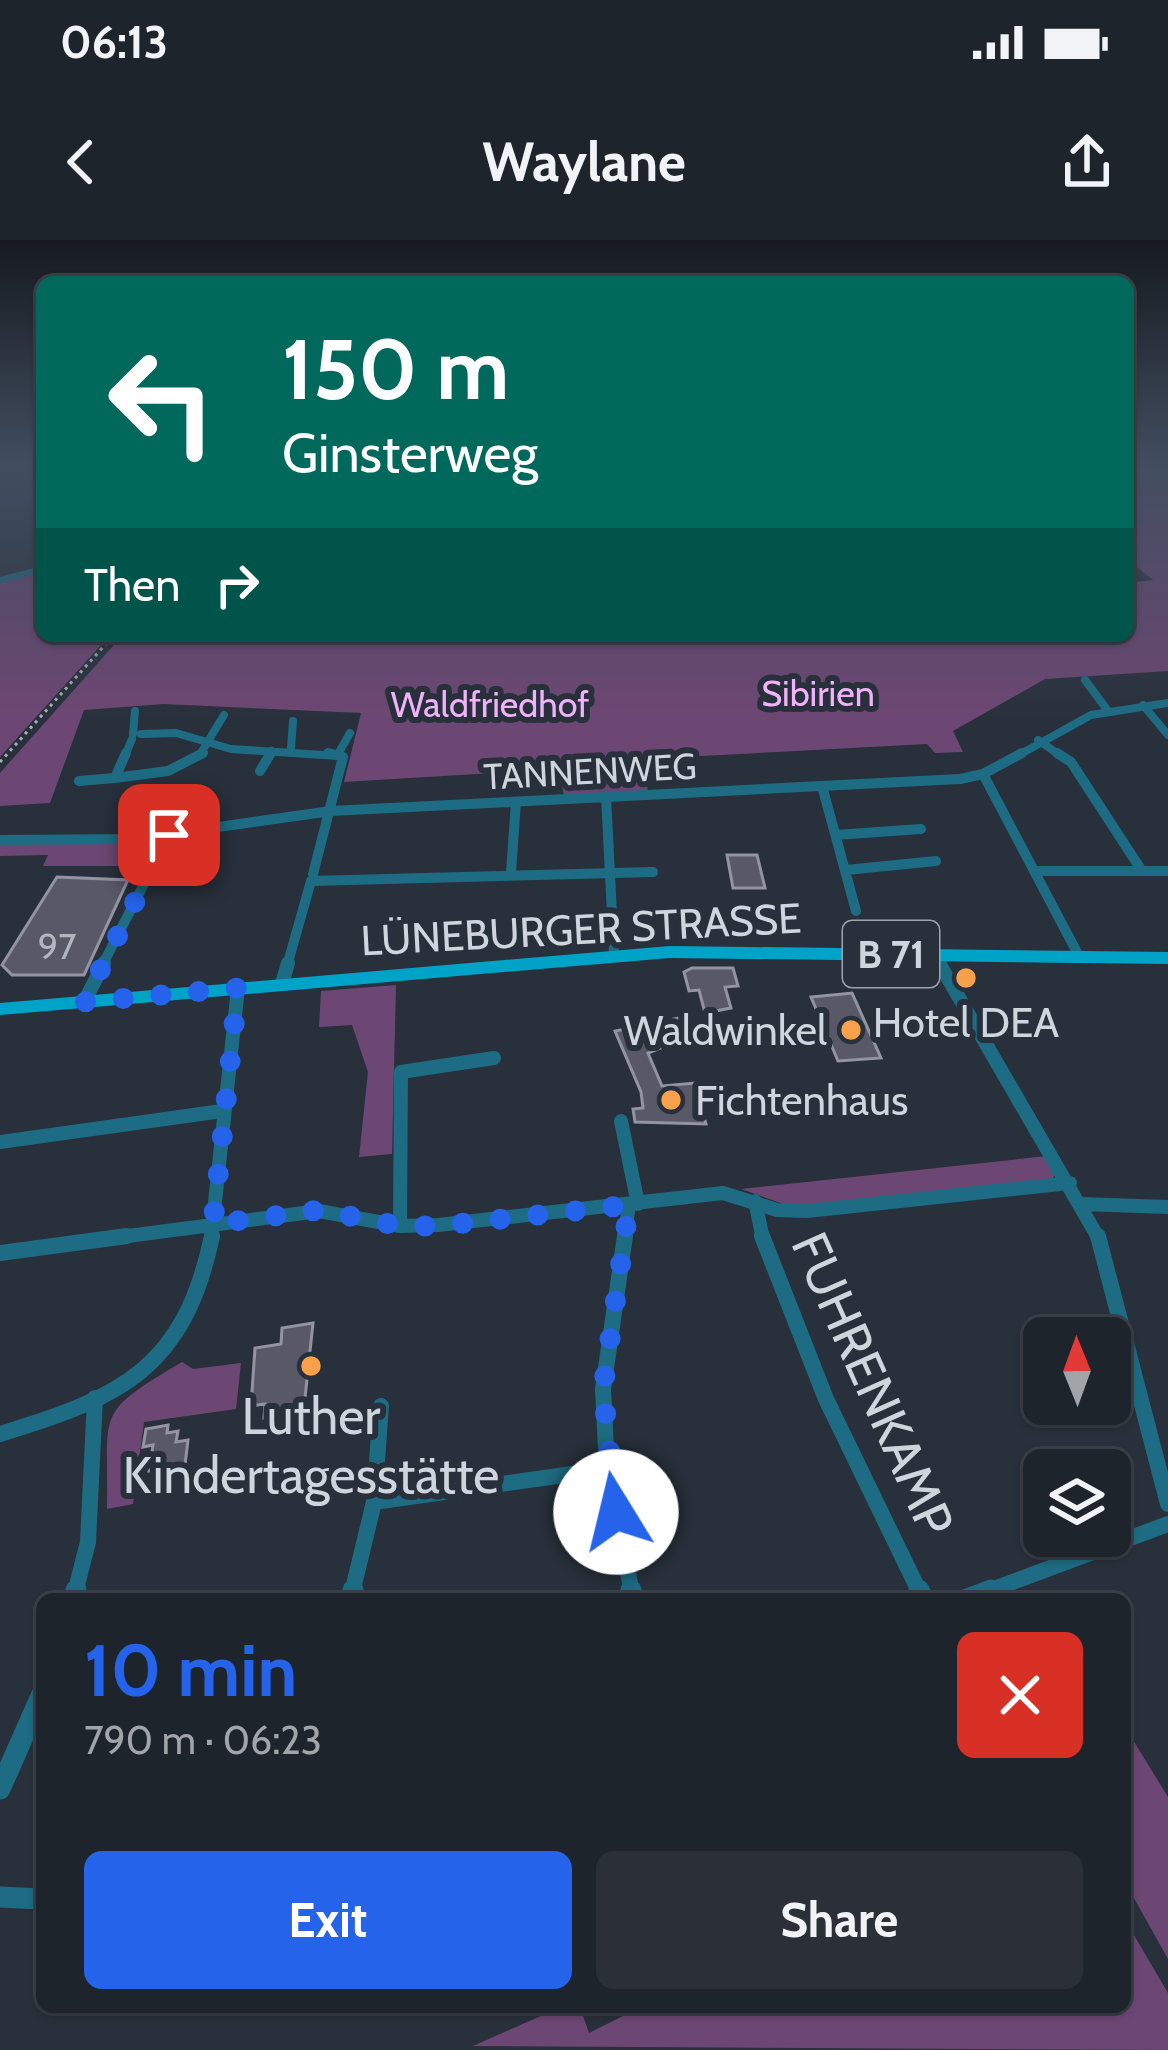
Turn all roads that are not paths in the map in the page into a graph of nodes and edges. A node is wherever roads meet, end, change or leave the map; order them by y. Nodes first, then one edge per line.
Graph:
1 (36, 570) edge
2 (0, 580) edge
3 (1085, 680) dead end
4 (1168, 703) edge
5 (1143, 705) junction
6 (135, 711) dead end
7 (1108, 711) junction
8 (224, 715) dead end
9 (293, 721) dead end
10 (350, 733) dead end
11 (135, 735) junction
12 (1168, 735) edge
13 (1038, 740) junction
14 (212, 746) junction
15 (290, 748) junction
16 (272, 751) junction
17 (338, 754) junction
18 (260, 771) dead end
19 (983, 774) junction
20 (115, 778) junction
21 (79, 781) dead end
22 (822, 786) junction
23 (606, 796) junction
24 (517, 802) junction
25 (331, 812) junction
26 (921, 829) dead end
27 (169, 835) junction
28 (836, 836) junction
29 (0, 839) edge
30 (936, 861) dead end
31 (846, 870) junction
32 (1034, 871) junction
33 (1142, 871) junction
34 (511, 872) junction
35 (610, 872) junction
36 (653, 872) dead end
37 (1168, 872) edge
38 (312, 877) junction
39 (856, 911) dead end
40 (614, 954) junction
41 (934, 955) junction
42 (1080, 958) junction
43 (1168, 958) edge
44 (282, 984) junction
45 (238, 988) junction
46 (84, 1002) junction
47 (0, 1009) edge
48 (494, 1058) dead end
49 (222, 1111) junction
50 (621, 1121) dead end
51 (0, 1142) edge
52 (1070, 1183) junction
53 (755, 1202) junction
54 (634, 1204) junction
55 (1082, 1204) junction
56 (1168, 1207) edge
57 (213, 1224) junction
58 (400, 1226) junction
59 (0, 1253) edge
60 (95, 1398) junction
61 (381, 1406) dead end
62 (0, 1434) edge
63 (607, 1469) junction
64 (374, 1502) junction
65 (1168, 1504) edge
66 (1168, 1523) edge
67 (75, 1593) edge
68 (352, 1593) edge
69 (632, 1593) edge
70 (920, 1593) edge
71 (983, 1593) edge
72 (36, 1708) edge
73 (0, 1789) edge
74 (0, 1897) edge
75 (36, 1899) edge

1 - 2 street
3 - 7 street
4 - 5 street, TANNENWEG
5 - 7 street, TANNENWEG
5 - 12 street
6 - 11 street
7 - 13 street, TANNENWEG
8 - 14 street
9 - 15 street
10 - 17 street
11 - 14 street
11 - 20 street
13 - 19 street, TANNENWEG
13 - 33 street
14 - 16 street
14 - 20 street
15 - 16 street
15 - 17 street
16 - 18 street
17 - 25 street
19 - 22 street, TANNENWEG
19 - 32 street
20 - 21 street
22 - 23 street, TANNENWEG
22 - 28 street
23 - 24 street, TANNENWEG
23 - 35 street
24 - 25 street, TANNENWEG
24 - 34 street
25 - 27 street, TANNENWEG
25 - 38 street
26 - 28 street
27 - 29 street, TANNENWEG
27 - 46 street
28 - 31 street
30 - 31 street
31 - 39 street
32 - 33 street
32 - 42 street
33 - 37 street
34 - 35 street
34 - 38 street
35 - 36 street
35 - 40 street
38 - 44 street
40 - 41 main road, LÜNEBURGER STRASSE / B 71
40 - 44 main road, LÜNEBURGER STRASSE / B 71
41 - 42 main road, LÜNEBURGER STRASSE / B 71
41 - 52 street
42 - 43 main road, LÜNEBURGER STRASSE / B 71
44 - 45 main road, LÜNEBURGER STRASSE / B 71
45 - 46 main road, LÜNEBURGER STRASSE / B 71
45 - 49 street
46 - 47 main road, LÜNEBURGER STRASSE / B 71
48 - 58 street
49 - 51 street
49 - 57 street
50 - 54 street
52 - 53 street
52 - 55 street
53 - 54 street
53 - 70 street, FUHRENKAMP
54 - 58 street
54 - 63 street
55 - 56 street
55 - 65 street
57 - 58 street
57 - 59 street
57 - 60 street
60 - 62 street
60 - 67 street
61 - 64 street
63 - 64 street
63 - 69 street
64 - 68 street
66 - 71 street
72 - 73 street
74 - 75 street

